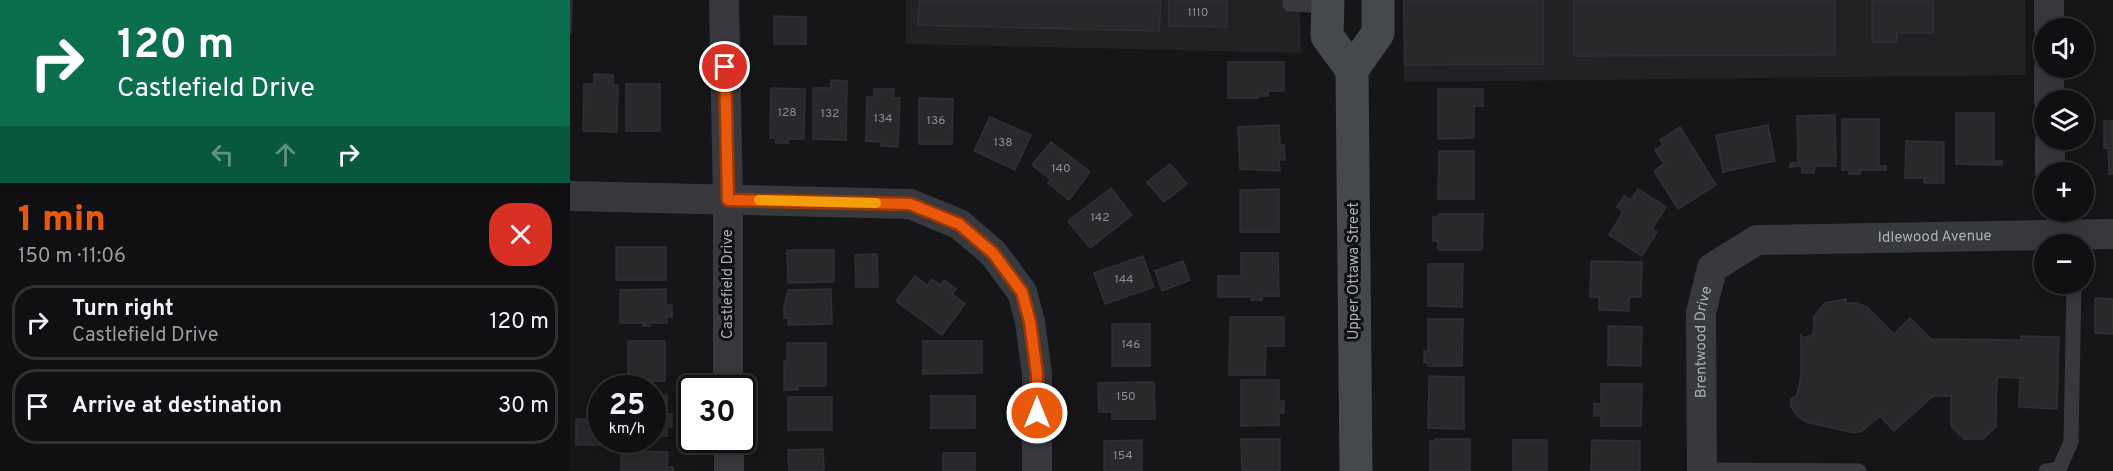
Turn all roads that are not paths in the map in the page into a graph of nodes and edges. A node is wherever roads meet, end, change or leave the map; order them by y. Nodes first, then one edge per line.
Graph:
1 (724, 0) edge
2 (1290, 0) edge
3 (1378, 0) edge
4 (2049, 0) edge
5 (1328, 3) edge
6 (2049, 18) edge
7 (1352, 70) junction
8 (570, 196) edge
9 (728, 200) junction
10 (2062, 231) edge
11 (2113, 234) edge
12 (1756, 240) joint
13 (2074, 294) edge
14 (728, 375) edge
15 (729, 453) edge
16 (1702, 470) edge
17 (729, 471) edge
18 (1037, 471) edge
19 (1356, 471) edge
20 (1859, 471) edge
21 (2046, 471) edge

1 - 9 street, Castlefield Drive
2 - 5 lane
3 - 7 main road
4 - 6 street
5 - 7 main road
7 - 19 main road, Upper Ottawa Street
8 - 9 street
9 - 14 street, Castlefield Drive
9 - 18 street
10 - 11 street, Idlewood Avenue
10 - 12 street, Idlewood Avenue
12 - 16 street, Brentwood Drive
13 - 21 lane
15 - 17 street
16 - 20 lane

